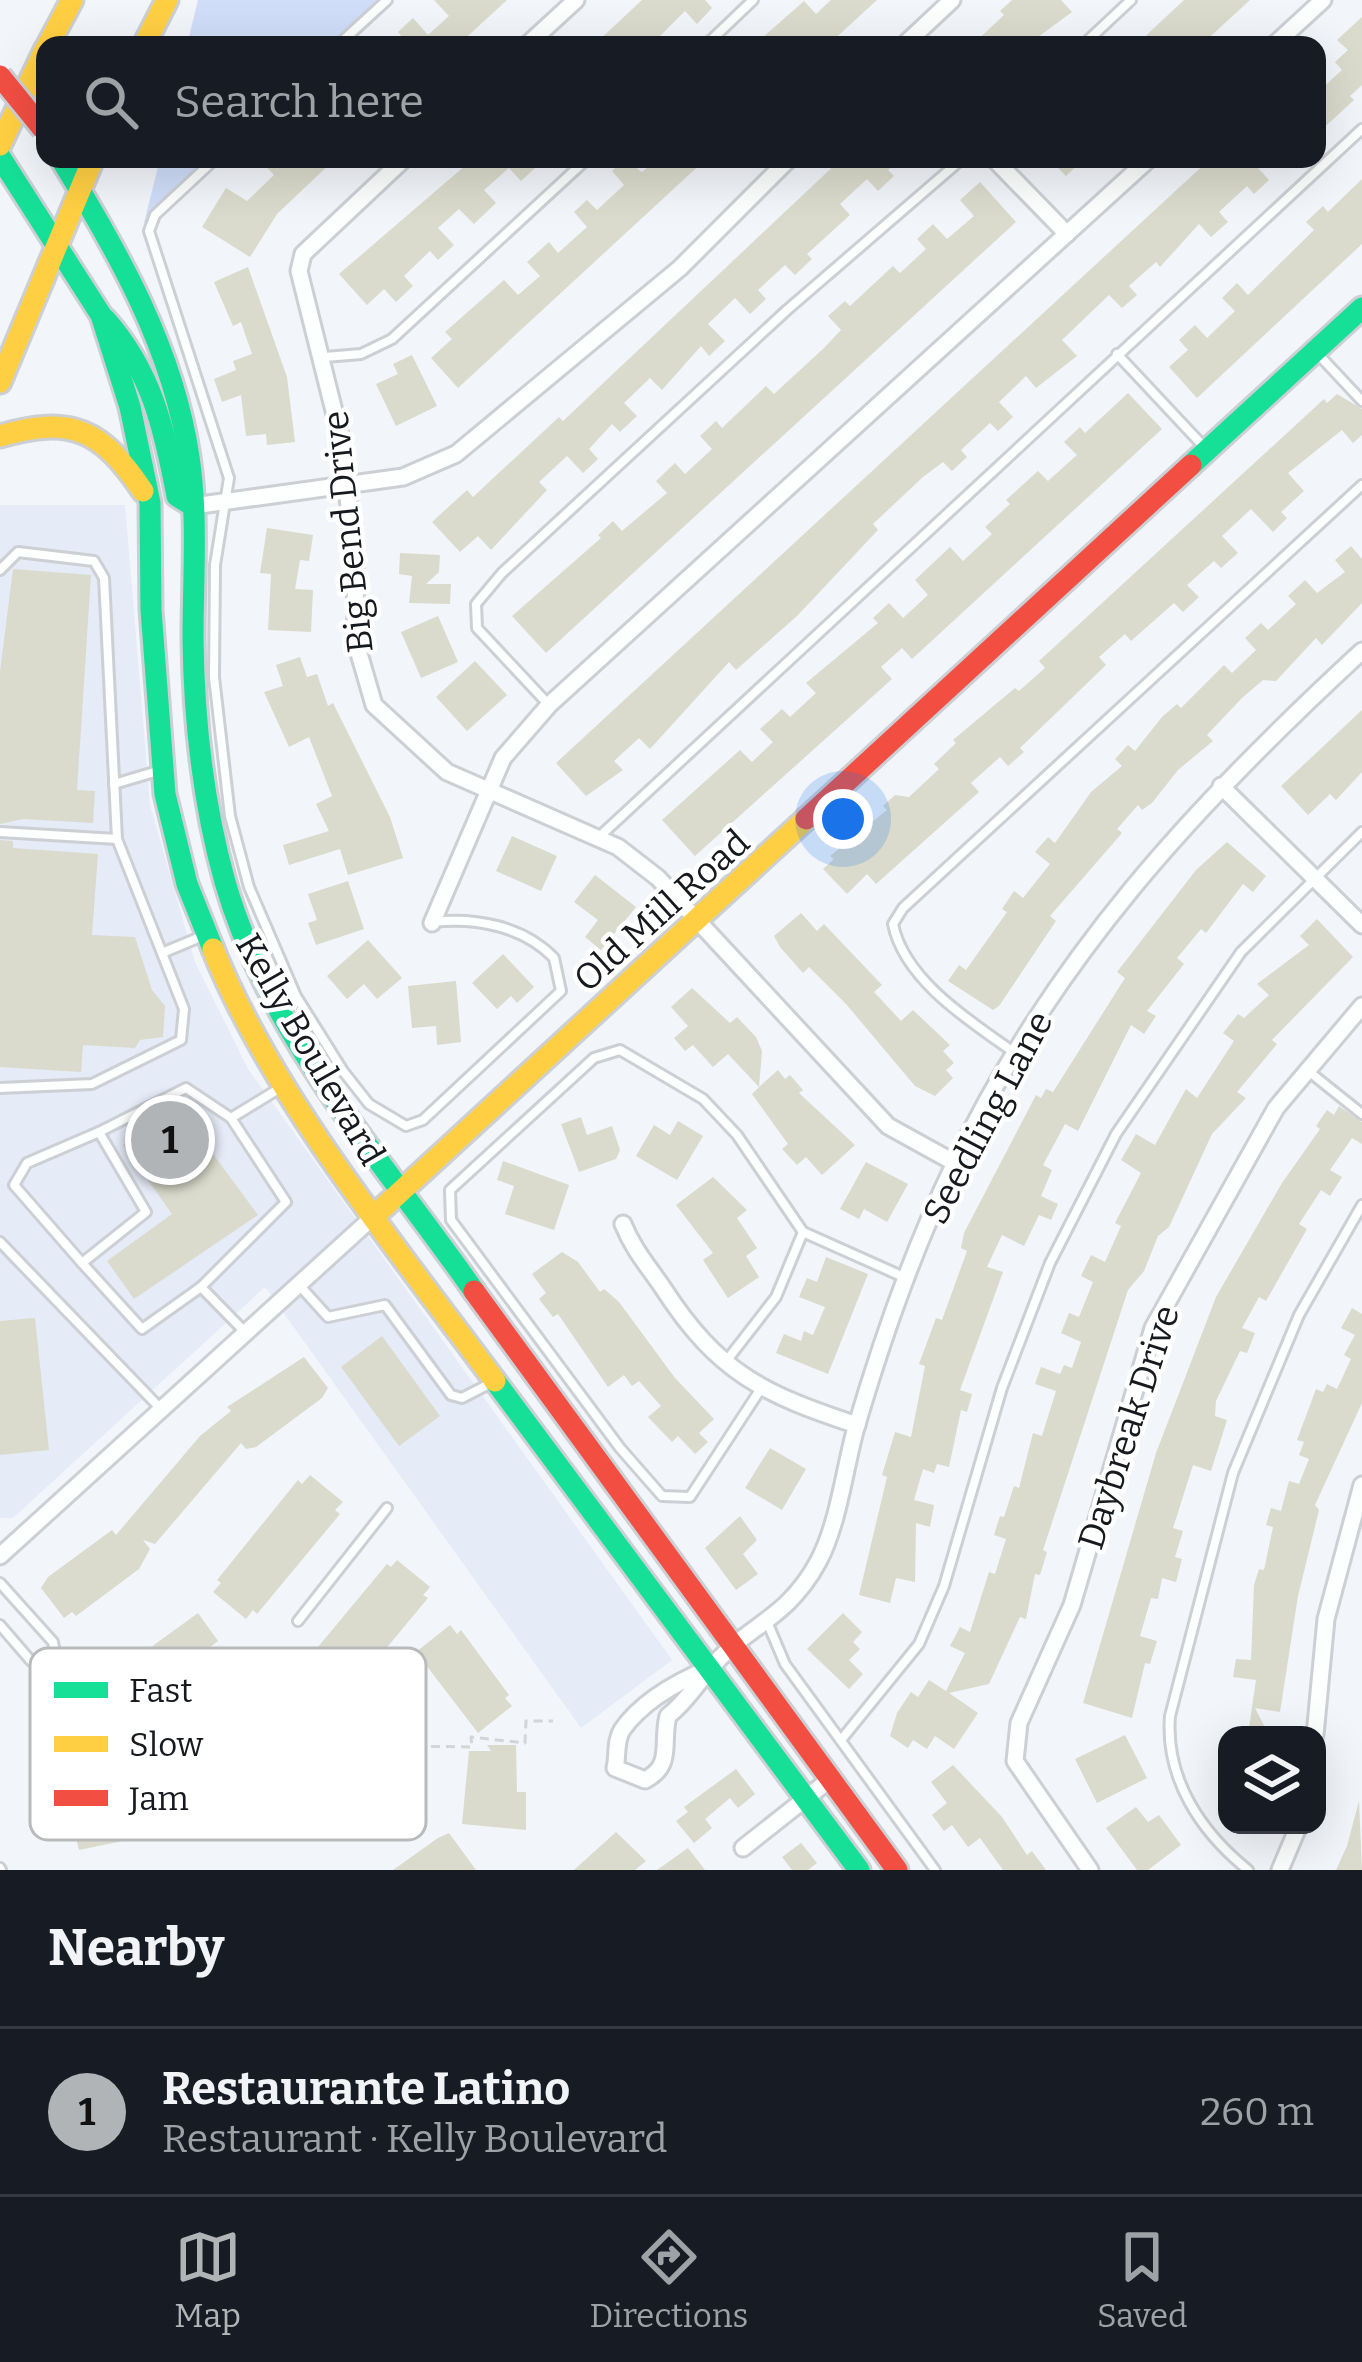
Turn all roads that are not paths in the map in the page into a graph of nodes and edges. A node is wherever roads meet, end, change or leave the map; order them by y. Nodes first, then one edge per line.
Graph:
1 (72, 0) edge
2 (167, 0) edge
3 (387, 0) edge
4 (576, 0) edge
5 (753, 0) edge
6 (952, 0) edge
7 (1131, 0) edge
8 (1323, 0) edge
9 (52, 36) edge
10 (149, 36) edge
11 (348, 36) edge
12 (537, 36) edge
13 (715, 36) edge
14 (914, 36) edge
15 (1093, 36) edge
16 (1284, 36) edge
17 (36, 69) edge
18 (0, 76) edge
19 (36, 121) edge
20 (1362, 129) edge
21 (0, 145) edge
22 (1326, 162) edge
23 (7, 165) edge
24 (67, 168) edge
25 (88, 168) edge
26 (205, 168) edge
27 (394, 168) edge
28 (577, 168) edge
29 (780, 168) edge
30 (952, 168) edge
31 (1003, 168) edge
32 (1139, 168) edge
33 (1320, 168) edge
34 (80, 189) junction
35 (1067, 234) junction
36 (56, 244) junction
37 (1362, 308) edge
38 (101, 314) junction
39 (1316, 351) junction
40 (1117, 354) junction
41 (325, 357) junction
42 (0, 382) edge
43 (1362, 401) edge
44 (0, 436) edge
45 (1208, 451) junction
46 (344, 482) junction
47 (1362, 484) edge
48 (221, 502) junction
49 (151, 503) junction
50 (193, 506) junction
51 (0, 570) edge
52 (1362, 651) edge
53 (549, 705) junction
54 (201, 766) junction
55 (163, 770) junction
56 (115, 784) junction
57 (1221, 786) junction
58 (485, 791) junction
59 (0, 832) edge
60 (1362, 832) edge
61 (599, 837) junction
62 (117, 839) junction
63 (1314, 878) junction
64 (696, 920) junction
65 (432, 923) joint
66 (1362, 925) edge
67 (206, 934) junction
68 (162, 953) junction
69 (1362, 1006) edge
70 (1015, 1053) junction
71 (1306, 1070) junction
72 (286, 1084) junction
73 (5, 1088) edge
74 (1362, 1114) edge
75 (231, 1118) junction
76 (99, 1132) junction
77 (955, 1162) junction
78 (404, 1190) junction
79 (1362, 1205) edge
80 (373, 1217) junction
81 (623, 1224) dead end
82 (803, 1232) junction
83 (0, 1242) edge
84 (82, 1263) junction
85 (908, 1278) junction
86 (298, 1284) junction
87 (201, 1287) junction
88 (245, 1332) junction
89 (724, 1364) junction
90 (498, 1379) junction
91 (760, 1390) junction
92 (161, 1409) junction
93 (857, 1425) junction
94 (1362, 1485) edge
95 (387, 1508) dead end
96 (0, 1556) edge
97 (0, 1583) edge
98 (298, 1622) dead end
99 (768, 1624) junction
100 (0, 1625) edge
101 (54, 1648) edge
102 (732, 1649) junction
103 (30, 1660) edge
104 (710, 1668) junction
105 (1316, 1726) edge
106 (841, 1740) junction
107 (829, 1780) junction
108 (804, 1798) junction
109 (1295, 1834) edge
110 (743, 1848) dead end
111 (859, 1870) edge
112 (897, 1870) edge
113 (935, 1870) edge
114 (1090, 1870) edge
115 (1248, 1870) edge
116 (1280, 1870) edge

1 - 9 main road
2 - 10 main road
3 - 11 lane
4 - 12 street
5 - 13 lane
6 - 14 street
7 - 15 lane
8 - 16 street
17 - 21 main road
18 - 19 main road, bridge
20 - 22 lane
23 - 36 main road, Kelly Boulevard
24 - 34 main road, Kelly Boulevard
25 - 34 main road
26 - 48 lane
27 - 41 street, Big Bend Drive
28 - 41 lane
29 - 46 street
30 - 53 lane
31 - 35 street
32 - 35 street
33 - 40 lane
34 - 36 main road
34 - 50 main road, Kelly Boulevard
35 - 53 street
36 - 38 main road, Kelly Boulevard
36 - 42 main road
37 - 39 main road, Old Mill Road
38 - 49 main road, Kelly Boulevard
38 - 50 main road
39 - 43 lane
39 - 45 main road, Old Mill Road
40 - 45 lane
40 - 61 lane
41 - 46 street, Big Bend Drive
44 - 49 main road
45 - 64 main road, Old Mill Road
46 - 48 street
46 - 58 street, Big Bend Drive
47 - 70 lane
48 - 50 street
48 - 65 lane
49 - 55 main road, Kelly Boulevard
50 - 54 main road, Kelly Boulevard
51 - 56 lane
52 - 57 street, Seedling Lane
53 - 58 street
54 - 55 main road
54 - 78 main road, Kelly Boulevard
55 - 56 lane
55 - 67 main road, Kelly Boulevard
56 - 62 lane
57 - 63 street
57 - 70 street, Seedling Lane
58 - 61 street, Big Bend Drive
58 - 65 street
59 - 62 lane
60 - 63 lane
61 - 64 street, Big Bend Drive
62 - 68 lane
63 - 66 street
63 - 106 lane
64 - 77 street, Big Bend Drive
64 - 78 main road, Old Mill Road
67 - 68 lane
67 - 72 main road, Kelly Boulevard
68 - 73 lane
69 - 71 street, Daybreak Drive
70 - 77 street, Seedling Lane
71 - 74 lane
71 - 114 street, Daybreak Drive
72 - 75 lane
72 - 80 main road, Kelly Boulevard
75 - 76 lane
75 - 87 lane
76 - 84 lane
76 - 84 lane
77 - 85 street, Seedling Lane
78 - 80 main road, Old Mill Road
78 - 102 main road, Kelly Boulevard
79 - 115 lane
80 - 86 street, Old Mill Road
80 - 90 main road, Kelly Boulevard
81 - 89 street
82 - 85 lane
82 - 89 lane
82 - 91 lane
83 - 92 lane
84 - 87 lane
85 - 93 street, Seedling Lane
86 - 88 street, Old Mill Road
86 - 90 lane
87 - 88 lane
88 - 92 street, Old Mill Road
89 - 91 street
90 - 104 main road, Kelly Boulevard
91 - 93 street
92 - 96 street, Old Mill Road
93 - 99 street, Seedling Lane
94 - 105 street
95 - 98 lane
97 - 101 lane
99 - 102 street, Seedling Lane
99 - 106 lane
100 - 103 lane
102 - 104 street, Seedling Lane
102 - 107 main road, Kelly Boulevard
104 - 104 street
104 - 108 main road, Kelly Boulevard
106 - 113 lane
107 - 108 street
107 - 112 main road, Kelly Boulevard
108 - 110 street
108 - 111 main road, Kelly Boulevard
109 - 116 street

